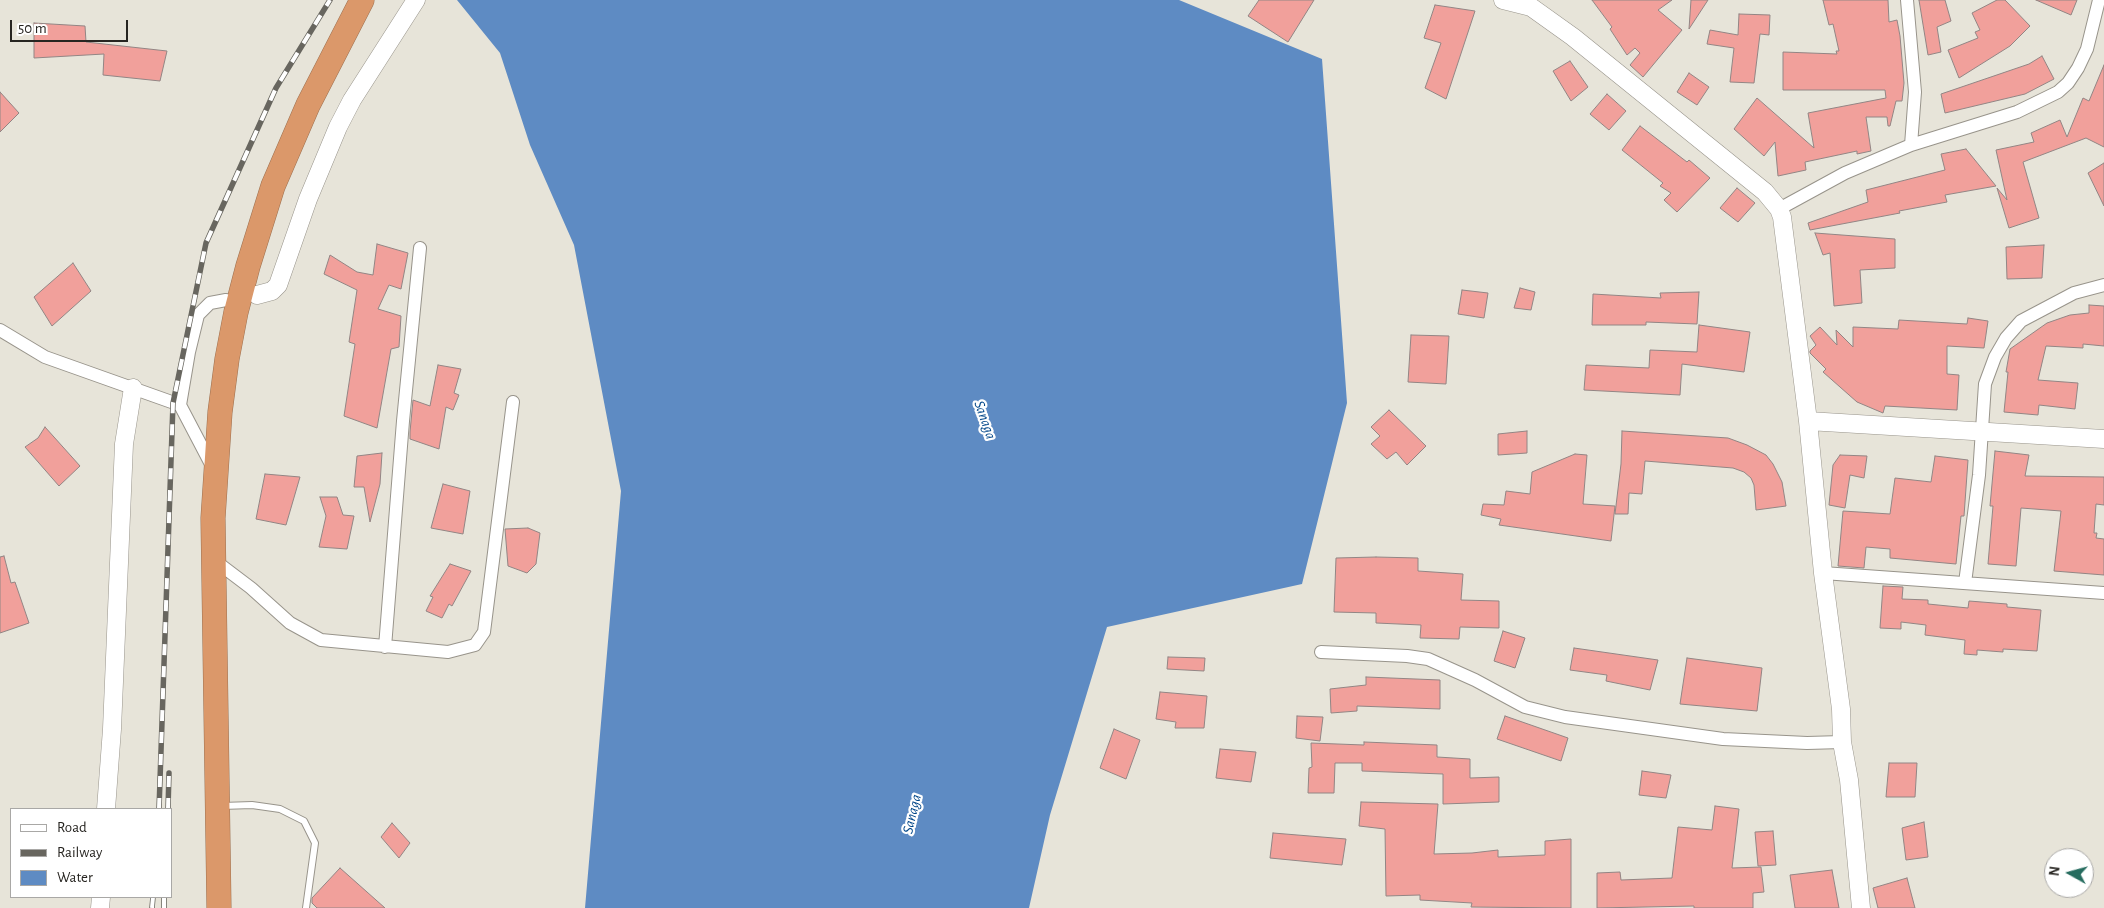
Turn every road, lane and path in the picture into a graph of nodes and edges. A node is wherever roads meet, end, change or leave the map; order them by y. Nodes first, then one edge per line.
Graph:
1 (362, 0) edge
2 (1504, 0) edge
3 (1907, 0) edge
4 (2100, 0) edge
5 (1533, 3) edge
6 (412, 5) edge
7 (1911, 145) junction
8 (1779, 209) junction
9 (420, 248) dead end
10 (2104, 285) edge
11 (257, 295) dead end
12 (226, 300) dead end
13 (0, 330) edge
14 (133, 388) junction
15 (513, 402) dead end
16 (180, 405) junction
17 (1808, 421) junction
18 (1981, 432) junction
19 (2104, 439) edge
20 (215, 472) junction
21 (214, 560) junction
22 (1823, 573) junction
23 (1965, 583) junction
24 (2104, 593) edge
25 (385, 647) junction
26 (1321, 652) dead end
27 (1842, 742) junction
28 (219, 806) junction
29 (106, 808) edge
30 (219, 908) edge
31 (306, 908) edge
32 (1861, 908) edge

1 - 20 highway
2 - 5 street
3 - 7 street
4 - 7 street
5 - 8 street
6 - 11 street
7 - 8 street
8 - 17 street
9 - 25 street
10 - 18 street
12 - 16 street
13 - 14 street
14 - 16 street
14 - 29 street
15 - 25 street
16 - 20 street
17 - 18 street
17 - 22 street
18 - 19 street
18 - 23 street
20 - 21 highway
21 - 25 street
21 - 28 highway
22 - 23 street
22 - 27 street
23 - 24 street
26 - 27 street
27 - 32 street
28 - 30 highway
28 - 31 lane

